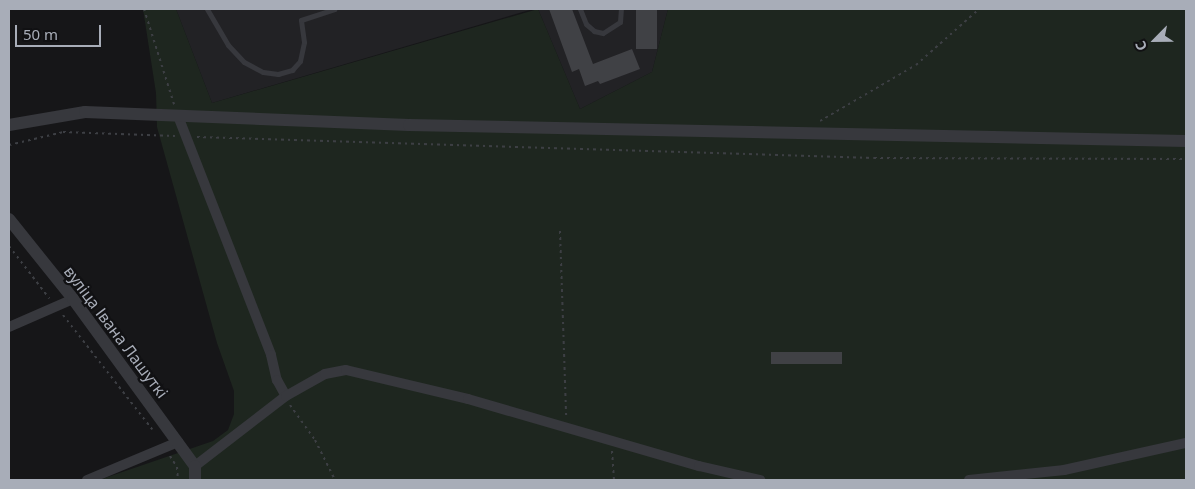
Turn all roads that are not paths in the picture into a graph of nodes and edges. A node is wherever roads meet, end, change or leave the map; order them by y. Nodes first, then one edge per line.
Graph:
1 (207, 9) edge
2 (334, 9) edge
3 (580, 9) edge
4 (621, 9) edge
5 (178, 116) junction
6 (9, 125) edge
7 (1186, 141) edge
8 (9, 219) edge
9 (73, 299) junction
10 (9, 327) edge
11 (286, 396) junction
12 (178, 442) junction
13 (1186, 443) edge
14 (195, 466) junction
15 (87, 480) edge
16 (195, 480) edge
17 (760, 480) edge
18 (969, 480) edge

1 - 2 lane
3 - 4 lane
5 - 6 street
5 - 7 street
5 - 11 street
8 - 9 street, вуліца Івана Лашуткі
9 - 10 street
9 - 12 street, вуліца Івана Лашуткі
11 - 14 street
11 - 17 street
12 - 14 street, вуліца Івана Лашуткі
12 - 15 street
13 - 18 street
14 - 16 street

